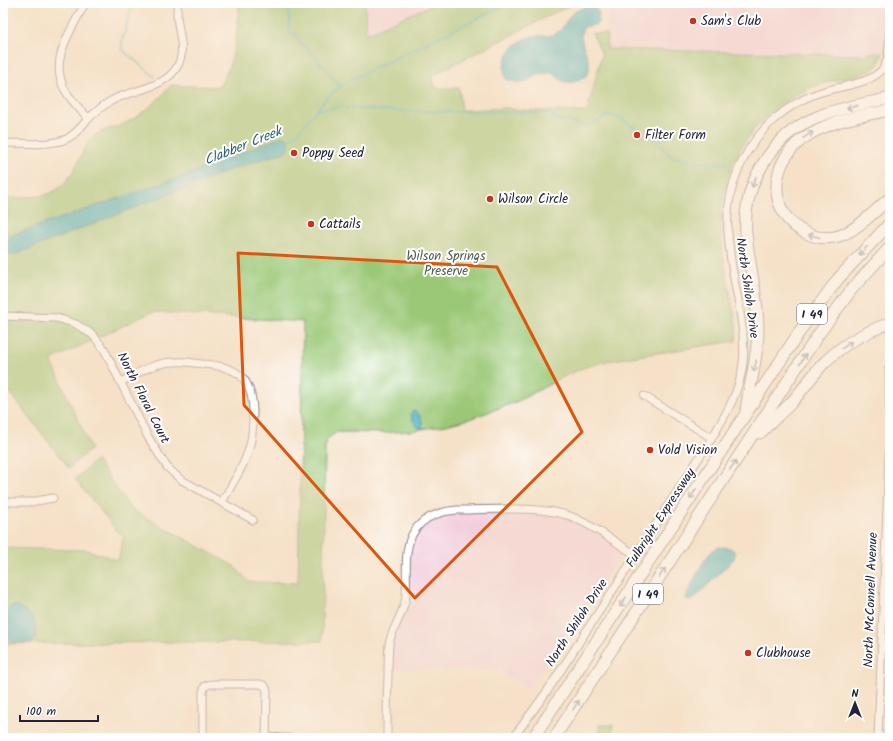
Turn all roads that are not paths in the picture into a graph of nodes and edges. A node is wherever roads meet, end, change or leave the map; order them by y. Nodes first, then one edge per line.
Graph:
1 (3, 3) edge
2 (85, 3) edge
3 (178, 3) edge
4 (3, 14) edge
5 (890, 28) edge
6 (890, 98) edge
7 (890, 110) edge
8 (89, 119) junction
9 (3, 143) edge
10 (890, 198) edge
11 (890, 223) edge
12 (890, 247) edge
13 (3, 316) edge
14 (890, 322) edge
15 (889, 367) edge
16 (121, 382) junction
17 (644, 396) dead end
18 (745, 415) junction
19 (890, 431) edge
20 (712, 438) junction
21 (743, 450) junction
22 (53, 498) dead end
23 (3, 502) edge
24 (222, 502) junction
25 (253, 520) dead end
26 (636, 555) junction
27 (203, 738) edge
28 (266, 738) edge
29 (290, 738) edge
30 (387, 738) edge
31 (513, 738) edge
32 (534, 738) edge
33 (554, 738) edge
34 (878, 738) edge

1 - 4 street
2 - 8 street
3 - 8 street
5 - 20 street, North Shiloh Drive
6 -> 18 highway
10 -> 7 highway
8 - 9 street
11 -> 18 highway, Fulbright Expressway / I 49
21 -> 12 highway, I 49
13 - 16 street, North Floral Court
21 -> 14 highway
15 - 19 street, North McConnell Avenue
16 - 24 street, North Floral Court
16 - 24 street
17 - 20 street
18 -> 32 highway, Fulbright Expressway / I 49
19 - 34 street, North McConnell Avenue
20 - 26 street, North Shiloh Drive
33 -> 21 highway, I 49
22 - 23 street
24 - 25 street, North Floral Court
26 - 30 street
26 - 31 street, North Shiloh Drive
27 - 28 street
28 - 29 street

